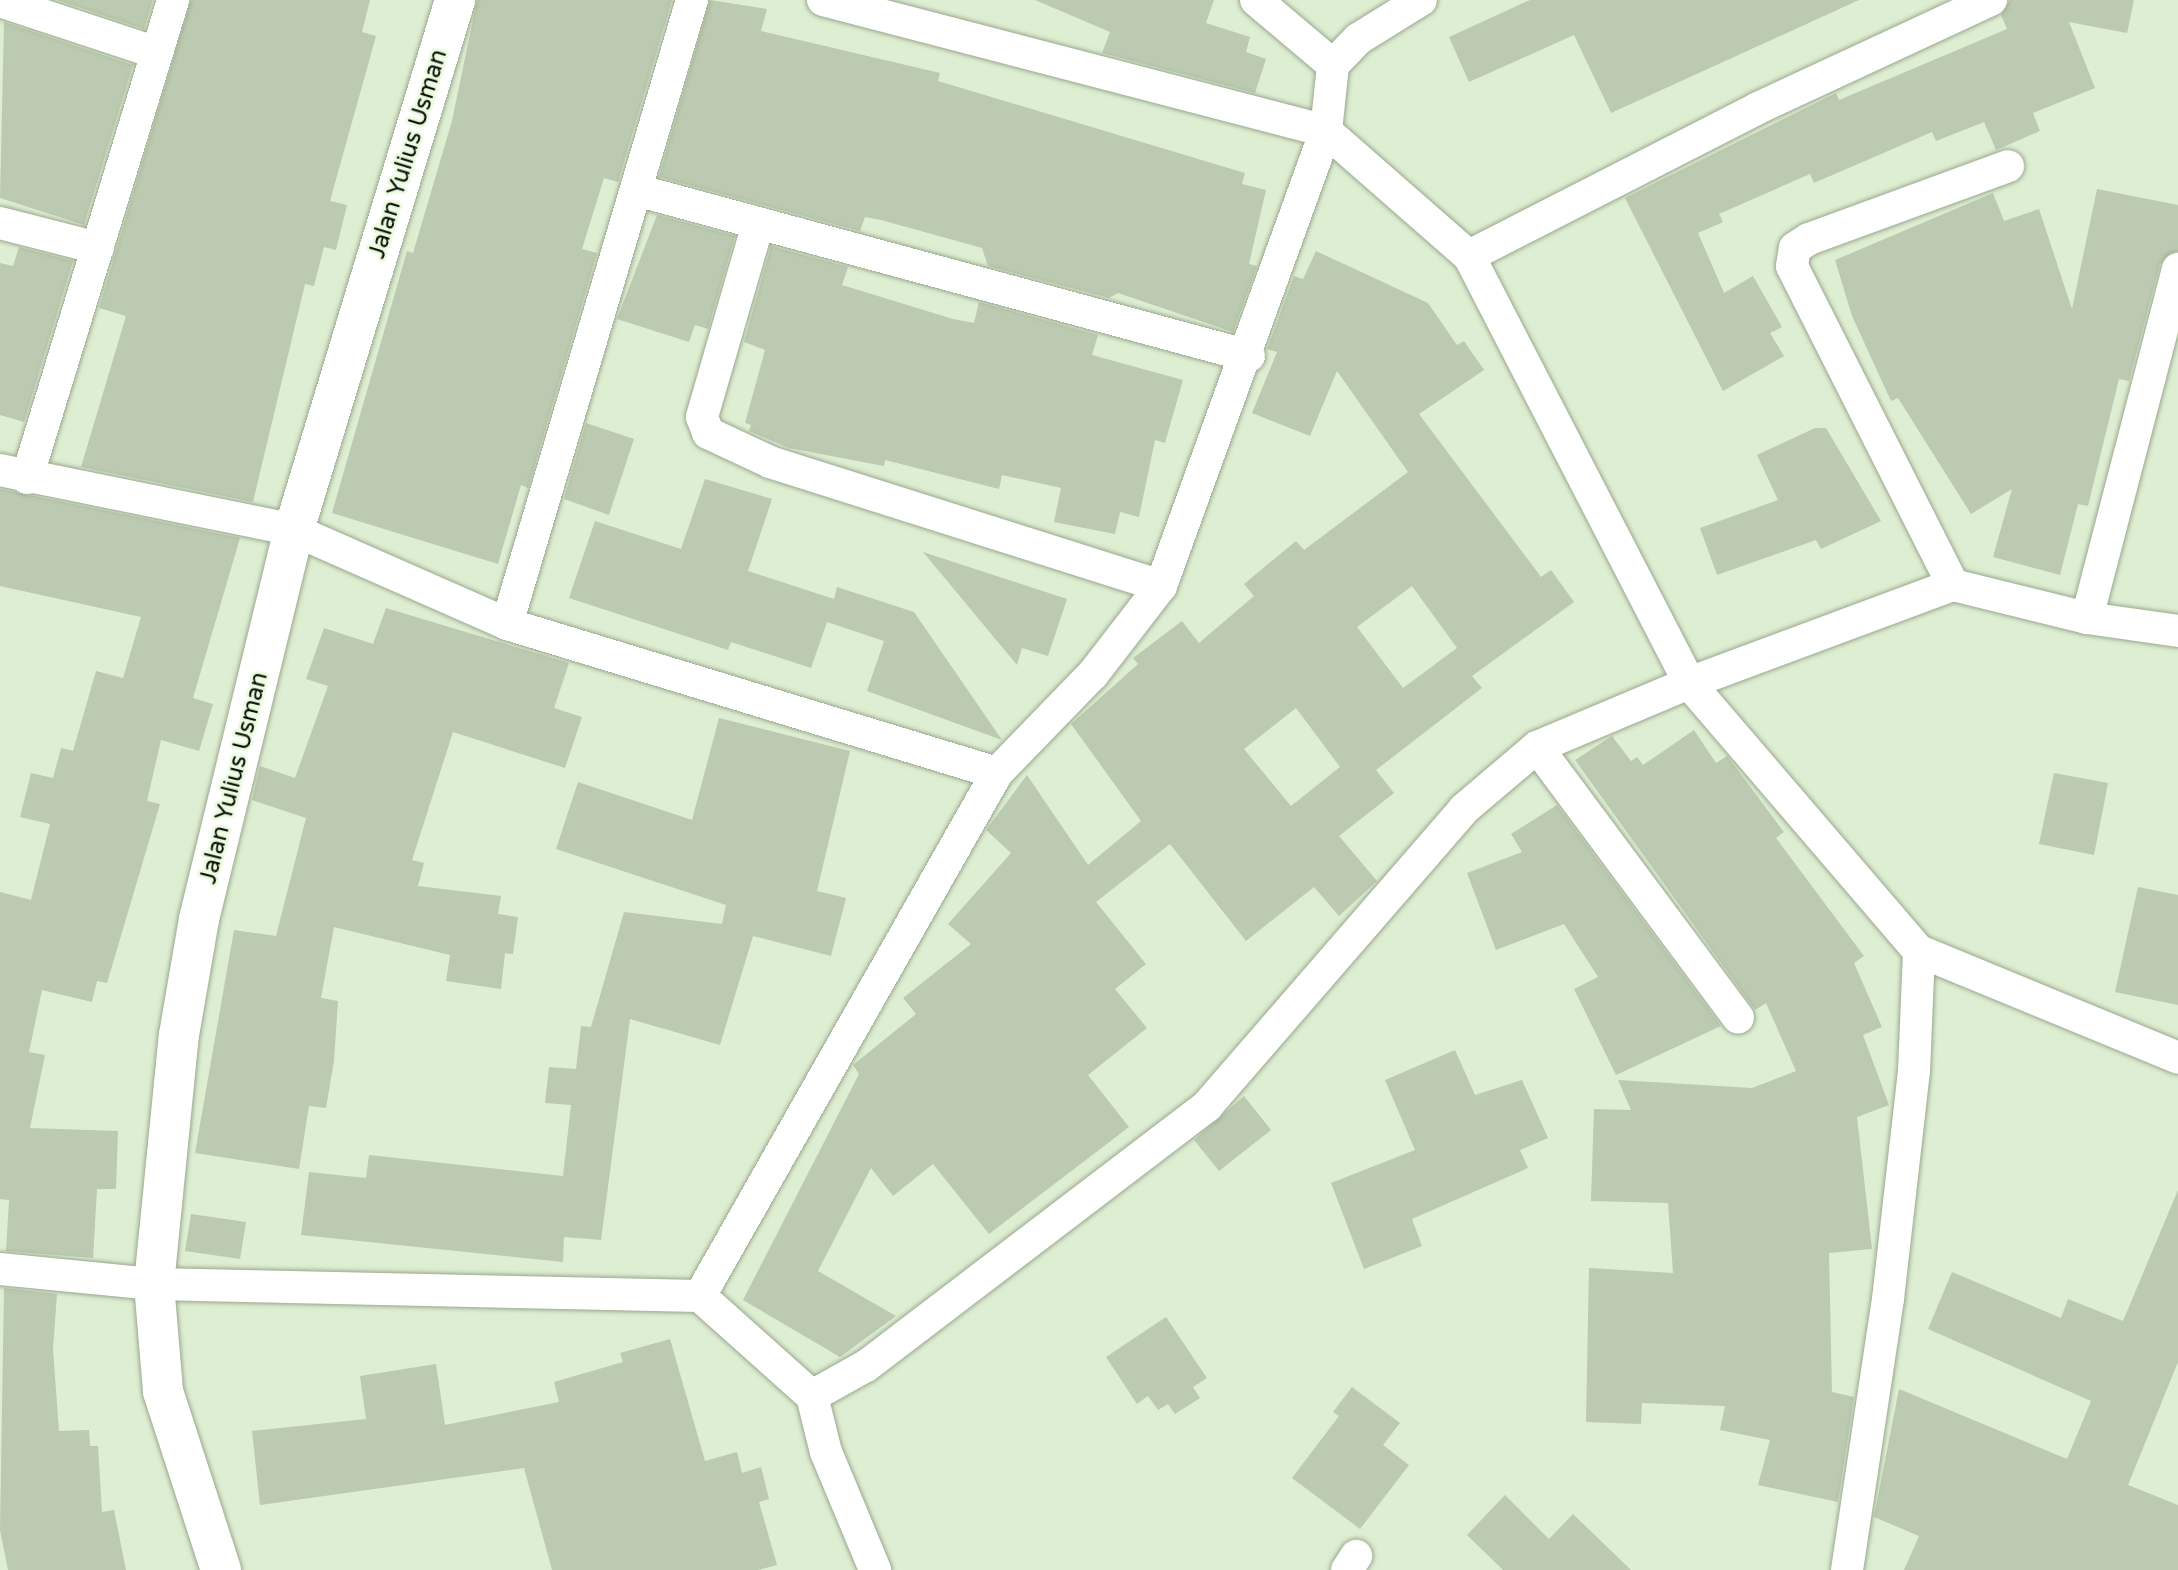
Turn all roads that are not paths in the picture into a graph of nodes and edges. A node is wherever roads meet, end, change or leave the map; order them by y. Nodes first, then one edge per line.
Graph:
1 (173, 0) edge
2 (455, 0) edge
3 (692, 0) edge
4 (823, 0) edge
5 (1256, 0) edge
6 (1421, 0) edge
7 (1991, 0) edge
8 (0, 1) edge
9 (157, 53) junction
10 (1333, 65) junction
11 (1326, 131) junction
12 (2008, 166) dead end
13 (636, 190) junction
14 (0, 223) edge
15 (758, 224) junction
16 (98, 248) junction
17 (1469, 256) junction
18 (2178, 269) edge
19 (1249, 356) junction
20 (14, 474) edge
21 (294, 530) junction
22 (1953, 585) junction
23 (1161, 586) junction
24 (2087, 618) junction
25 (507, 624) junction
26 (2178, 631) edge
27 (1689, 683) junction
28 (1537, 747) junction
29 (997, 773) junction
30 (1919, 951) junction
31 (1738, 1018) dead end
32 (2178, 1058) edge
33 (0, 1269) edge
34 (154, 1284) junction
35 (700, 1296) junction
36 (812, 1396) junction
37 (221, 1570) edge
38 (875, 1570) edge
39 (1847, 1570) edge

1 - 9 street
2 - 21 street, Jalan Yulius Usman
3 - 13 street
4 - 11 street
5 - 10 street
6 - 10 street
7 - 17 street
8 - 9 street
9 - 16 street
10 - 11 street
11 - 17 street
11 - 19 street
12 - 22 street
13 - 15 street
13 - 25 street
14 - 16 street
15 - 19 street
15 - 23 street
16 - 20 street
17 - 27 street
18 - 24 street
19 - 23 street
20 - 21 street
21 - 25 street
21 - 34 street, Jalan Yulius Usman
22 - 24 street
22 - 27 street
23 - 29 street
24 - 26 street
25 - 29 street
27 - 28 street
27 - 30 street
28 - 31 street
28 - 36 street
29 - 35 street
30 - 32 street
30 - 39 street
33 - 34 street
34 - 35 street
34 - 37 street, Jalan Yulius Usman
35 - 36 street
36 - 38 street

